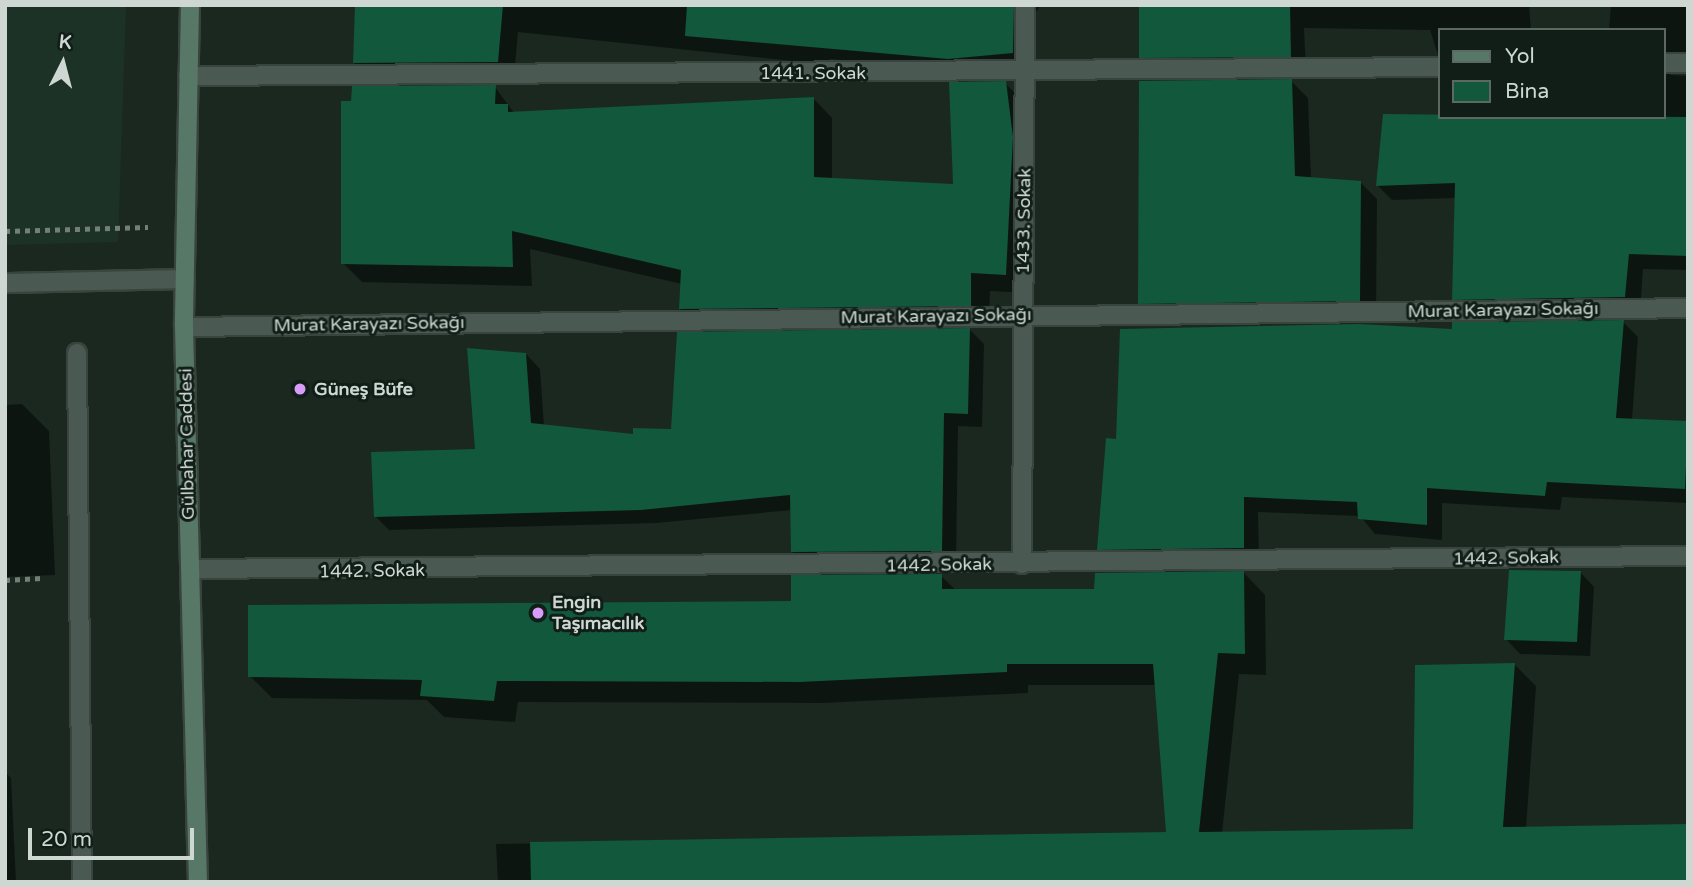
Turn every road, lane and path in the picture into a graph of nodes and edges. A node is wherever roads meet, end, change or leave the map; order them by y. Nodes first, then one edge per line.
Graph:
1 (190, 5) edge
2 (1025, 5) edge
3 (1665, 63) edge
4 (1688, 63) edge
5 (1438, 66) edge
6 (1024, 72) junction
7 (188, 76) junction
8 (187, 225) junction
9 (5, 231) edge
10 (185, 279) junction
11 (5, 283) edge
12 (1688, 308) edge
13 (1023, 315) junction
14 (184, 327) junction
15 (77, 353) dead end
16 (1688, 556) edge
17 (1022, 564) junction
18 (190, 569) junction
19 (82, 882) edge
20 (198, 882) edge

1 - 7 main road, Gülbahar Caddesi
2 - 6 street, 1433. Sokak
3 - 4 street
5 - 6 street, 1441. Sokak
6 - 7 street, 1441. Sokak
6 - 13 street, 1433. Sokak
7 - 8 main road, Gülbahar Caddesi
8 - 9 path
8 - 10 main road, Gülbahar Caddesi
10 - 11 street
10 - 14 main road, Gülbahar Caddesi
12 - 13 street, Murat Karayazı Sokağı
13 - 14 street, Murat Karayazı Sokağı
13 - 17 street, 1433. Sokak
14 - 18 main road, Gülbahar Caddesi
15 - 19 street
16 - 17 street, 1442. Sokak
17 - 18 street, 1442. Sokak
18 - 20 main road, Gülbahar Caddesi

